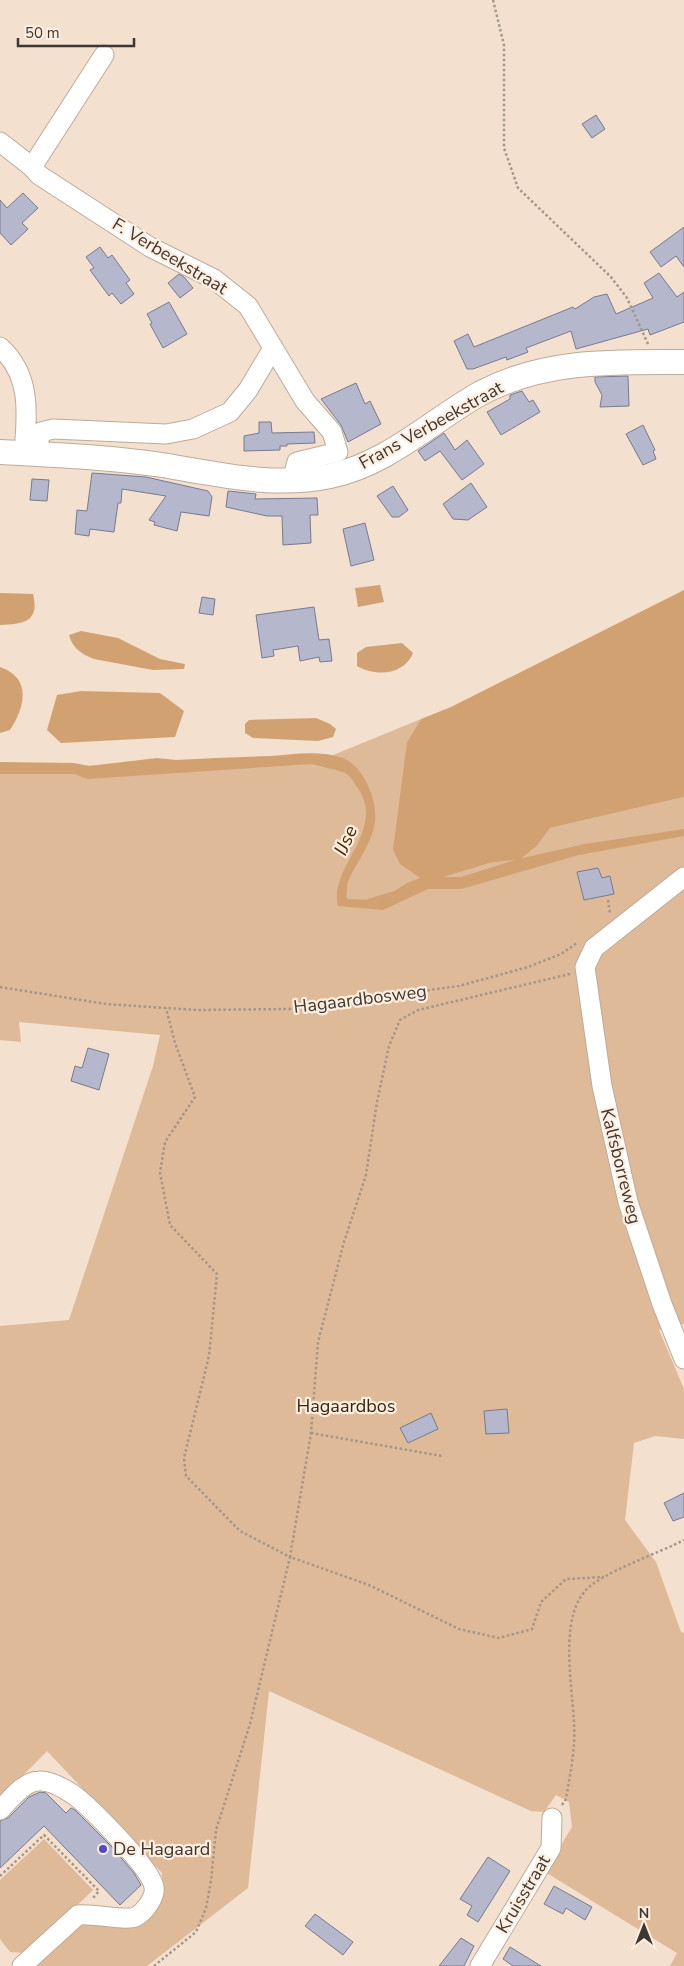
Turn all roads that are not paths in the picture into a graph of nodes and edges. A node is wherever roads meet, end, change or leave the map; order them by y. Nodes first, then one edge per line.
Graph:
1 (104, 55) dead end
2 (0, 142) edge
3 (32, 167) junction
4 (0, 347) edge
5 (273, 348) junction
6 (684, 362) edge
7 (0, 452) edge
8 (30, 453) junction
9 (292, 481) junction
10 (684, 877) edge
11 (684, 1359) edge
12 (0, 1810) edge
13 (552, 1818) road end
14 (22, 1966) edge
15 (480, 1966) edge

1 - 3 street
2 - 3 street, F. Verbeekstraat
3 - 5 street, F. Verbeekstraat
4 - 8 street
5 - 8 street
5 - 9 street, F. Verbeekstraat
6 - 9 main road, Frans Verbeekstraat
7 - 8 main road, Frans Verbeekstraat
8 - 9 main road, Frans Verbeekstraat
10 - 11 street, Kalfsborreweg
12 - 14 street
13 - 15 street, Kruisstraat

